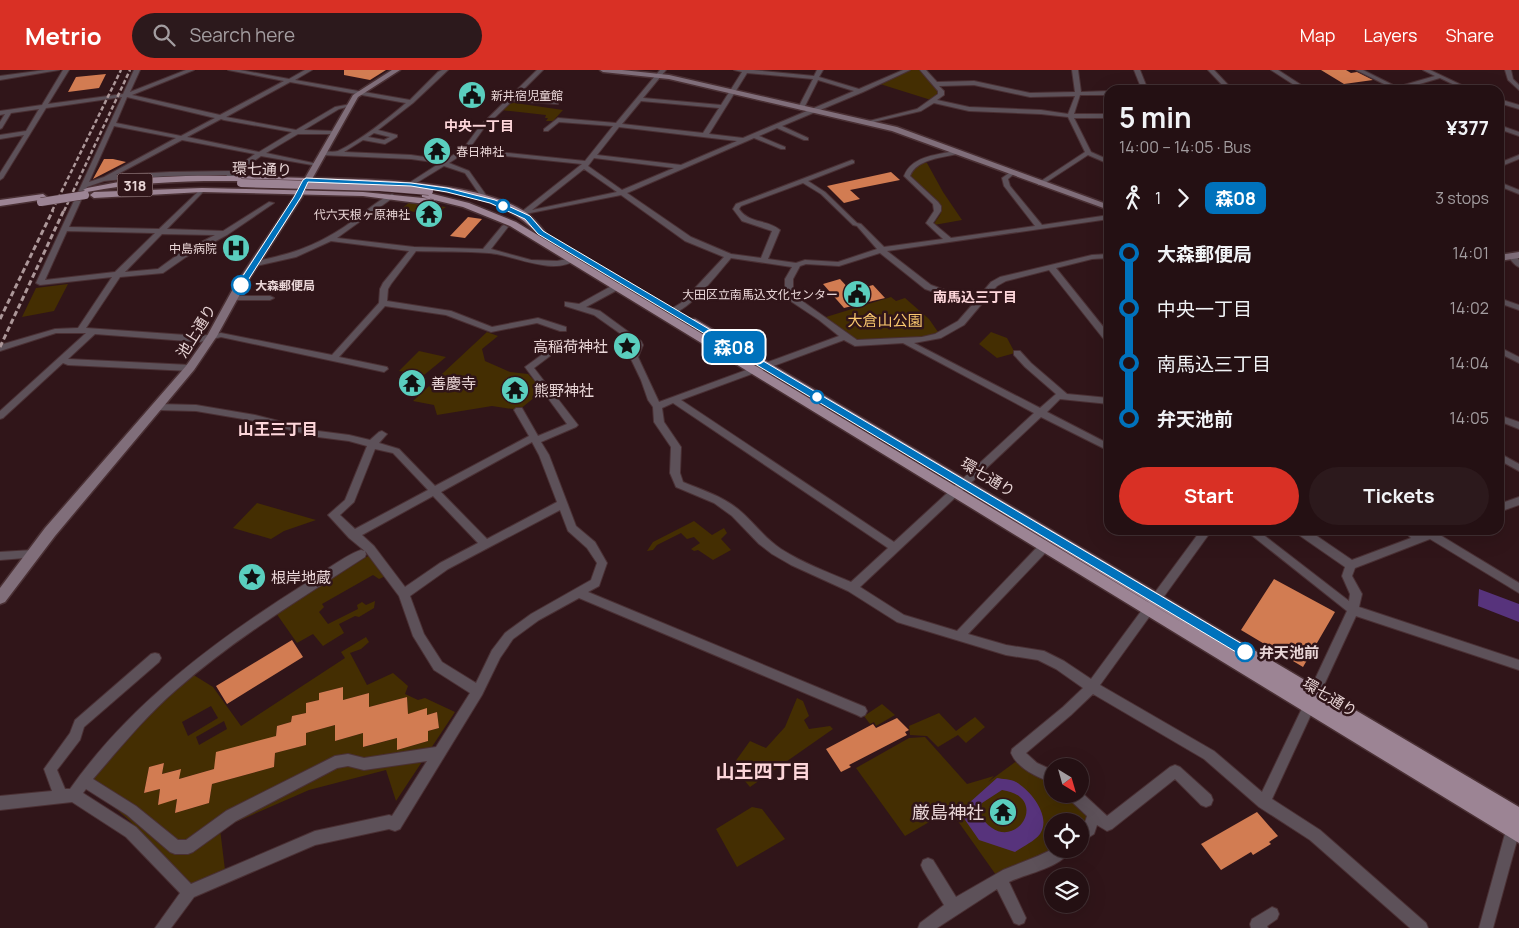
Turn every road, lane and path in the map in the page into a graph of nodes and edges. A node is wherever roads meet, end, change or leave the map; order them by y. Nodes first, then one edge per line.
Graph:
1 (56, 70) edge
2 (66, 70) edge
3 (137, 70) edge
4 (191, 70) edge
5 (231, 70) edge
6 (308, 70) edge
7 (397, 70) edge
8 (445, 70) edge
9 (540, 70) edge
10 (603, 70) edge
11 (737, 70) edge
12 (746, 70) edge
13 (820, 70) edge
14 (907, 70) edge
15 (923, 70) edge
16 (1075, 70) edge
17 (1137, 70) edge
18 (1211, 70) edge
19 (1274, 70) edge
20 (1359, 70) edge
21 (1426, 70) edge
22 (1508, 70) edge
23 (661, 72) edge
24 (0, 78) edge
25 (816, 78) junction
26 (1439, 78) junction
27 (290, 80) junction
28 (936, 84) junction
29 (1142, 85) edge
30 (1225, 85) edge
31 (1298, 85) edge
32 (1390, 85) edge
33 (1413, 85) edge
34 (1457, 85) edge
35 (1519, 88) edge
36 (862, 91) junction
37 (732, 92) junction
38 (358, 93) junction
39 (1104, 93) edge
40 (1078, 94) junction
41 (126, 95) junction
42 (511, 99) junction
43 (639, 99) junction
44 (934, 101) junction
45 (411, 102) junction
46 (1504, 102) edge
47 (556, 103) dead end
48 (349, 105) junction
49 (44, 107) junction
50 (722, 107) junction
51 (1519, 107) edge
52 (801, 108) junction
53 (813, 111) junction
54 (9, 112) junction
55 (0, 113) edge
56 (1070, 116) junction
57 (1104, 116) edge
58 (220, 117) junction
59 (866, 123) junction
60 (113, 124) junction
61 (618, 125) junction
62 (778, 126) junction
63 (0, 127) edge
64 (1504, 129) edge
65 (546, 130) dead end
66 (375, 131) junction
67 (28, 132) junction
68 (299, 132) junction
69 (334, 133) junction
70 (1519, 134) edge
71 (705, 135) junction
72 (0, 136) edge
73 (755, 136) junction
74 (181, 138) junction
75 (364, 138) junction
76 (806, 138) dead end
77 (745, 140) junction
78 (783, 148) dead end
79 (465, 150) junction
80 (958, 152) junction
81 (1088, 152) junction
82 (322, 153) junction
83 (338, 153) junction
84 (262, 154) junction
85 (592, 156) junction
86 (1519, 156) edge
87 (10, 160) junction
88 (1104, 160) edge
89 (0, 162) edge
90 (852, 162) dead end
91 (445, 163) junction
92 (1504, 163) edge
93 (585, 164) junction
94 (316, 165) junction
95 (681, 167) junction
96 (1012, 173) junction
97 (230, 176) junction
98 (0, 178) edge
99 (106, 180) junction
100 (306, 180) junction
101 (803, 180) junction
102 (343, 181) junction
103 (381, 182) junction
104 (411, 184) junction
105 (1040, 184) junction
106 (1504, 186) edge
107 (87, 189) junction
108 (202, 190) junction
109 (1519, 192) edge
110 (300, 193) junction
111 (334, 193) junction
112 (427, 193) junction
113 (621, 193) junction
114 (371, 194) junction
115 (392, 196) junction
116 (481, 198) junction
117 (42, 199) junction
118 (0, 203) edge
119 (271, 203) dead end
120 (1104, 206) edge
121 (0, 207) edge
122 (522, 218) junction
123 (1104, 218) edge
124 (504, 226) junction
125 (1040, 227) junction
126 (64, 230) junction
127 (159, 232) junction
128 (224, 233) junction
129 (536, 234) junction
130 (331, 239) junction
131 (949, 240) junction
132 (414, 249) junction
133 (881, 250) junction
134 (485, 251) junction
135 (729, 256) junction
136 (1104, 256) edge
137 (1507, 256) edge
138 (572, 260) junction
139 (764, 260) junction
140 (256, 264) junction
141 (797, 264) junction
142 (1519, 265) edge
143 (1052, 268) junction
144 (117, 275) junction
145 (618, 286) junction
146 (234, 298) junction
147 (270, 298) dead end
148 (1504, 302) edge
149 (383, 303) junction
150 (976, 304) junction
151 (1519, 308) edge
152 (674, 311) junction
153 (564, 329) dead end
154 (81, 330) junction
155 (93, 331) junction
156 (1104, 334) edge
157 (212, 336) junction
158 (845, 337) junction
159 (904, 341) junction
160 (0, 348) edge
161 (1504, 352) edge
162 (1017, 353) dead end
163 (548, 354) dead end
164 (334, 358) junction
165 (61, 359) junction
166 (1519, 360) edge
167 (767, 366) junction
168 (190, 368) junction
169 (384, 369) dead end
170 (755, 370) junction
171 (1065, 397) junction
172 (674, 400) junction
173 (1104, 401) edge
174 (657, 406) junction
175 (157, 407) junction
176 (519, 410) dead end
177 (1040, 412) junction
178 (0, 416) edge
179 (1504, 420) edge
180 (1519, 426) edge
181 (382, 434) dead end
182 (535, 439) junction
183 (373, 445) junction
184 (1104, 445) edge
185 (1504, 459) edge
186 (1519, 468) edge
187 (960, 488) junction
188 (434, 490) junction
189 (1519, 501) edge
190 (562, 504) junction
191 (1504, 506) edge
192 (353, 535) junction
193 (1203, 535) edge
194 (1256, 535) edge
195 (1307, 535) edge
196 (1414, 535) edge
197 (1428, 535) edge
198 (1432, 535) edge
199 (1419, 539) junction
200 (486, 545) junction
201 (1045, 546) junction
202 (895, 548) junction
203 (33, 554) junction
204 (361, 554) dead end
205 (0, 556) edge
206 (1351, 565) junction
207 (852, 588) junction
208 (1519, 589) edge
209 (579, 593) junction
210 (404, 594) junction
211 (0, 598) edge
212 (1152, 603) junction
213 (1354, 610) junction
214 (959, 636) junction
215 (155, 658) dead end
216 (1519, 665) edge
217 (1092, 687) junction
218 (478, 691) junction
219 (1311, 700) junction
220 (860, 711) dead end
221 (439, 753) junction
222 (1044, 772) edge
223 (84, 781) junction
224 (68, 795) junction
225 (1206, 800) dead end
226 (1264, 802) junction
227 (0, 803) edge
228 (1083, 803) edge
229 (1094, 814) junction
230 (1517, 820) edge
231 (1089, 829) edge
232 (1051, 858) edge
233 (928, 865) dead end
234 (1000, 878) junction
235 (189, 892) junction
236 (953, 906) junction
237 (1272, 914) dead end
238 (1019, 918) dead end
239 (1256, 927) edge
240 (162, 928) edge
241 (925, 928) edge
242 (1421, 928) edge
243 (1486, 928) edge

1 - 24 street
2 - 49 street
3 - 41 street
4 - 41 street
5 - 27 street
6 - 27 street
7 - 38 main road, 池上通り
8 - 45 street
9 - 42 street
10 - 23 main road
11 - 12 street
12 - 25 street
12 - 37 street
13 - 25 street
14 - 36 street
15 - 28 street
16 - 40 street
17 - 29 street
18 - 30 street
19 - 31 street
20 - 32 street
21 - 26 street
22 - 35 street
23 - 37 main road
23 - 43 street
25 - 36 street
25 - 52 street
26 - 33 street
26 - 34 street
27 - 38 street
27 - 58 street
28 - 40 street
28 - 44 street
36 - 53 street
37 - 50 street
37 - 52 main road
38 - 45 street
38 - 48 main road, 池上通り
39 - 40 street
40 - 56 street
41 - 49 street
41 - 58 street
41 - 60 street
42 - 47 street
42 - 79 street
43 - 50 street
43 - 61 street
44 - 56 street
44 - 59 street
45 - 66 street
46 - 51 street
48 - 68 street
48 - 69 main road, 池上通り
49 - 54 street
49 - 67 street
50 - 71 street
52 - 53 main road
53 - 59 main road
53 - 62 street
54 - 55 street
54 - 63 street
56 - 57 street
56 - 81 street
58 - 68 street
58 - 74 street
59 - 80 main road
60 - 74 street
60 - 107 street
61 - 65 street
61 - 71 street
61 - 85 street
62 - 73 street
62 - 76 street
64 - 70 street
66 - 75 street
66 - 75 street
67 - 72 street
67 - 87 street
68 - 69 street
68 - 84 street
69 - 82 main road, 池上通り
71 - 77 street
73 - 77 street
73 - 78 street
74 - 84 street
74 - 99 street
75 - 83 street
77 - 95 street
79 - 91 street
79 - 93 street
80 - 96 main road
80 - 131 street
81 - 88 street
81 - 105 street
82 - 83 street
82 - 94 main road, 池上通り
83 - 91 street
84 - 94 street
84 - 97 street
85 - 93 street
85 - 95 street
86 - 92 street
87 - 89 street
87 - 98 street
90 - 101 street
91 - 104 street
91 - 116 street
93 - 113 street
93 - 122 street
94 - 100 main road, 池上通り
95 - 113 street
96 - 105 main road
96 - 125 street
97 - 99 street
97 - 100 main road
97 - 107 main road
99 - 107 street
100 - 102 main road
100 - 110 main road, 池上通り
101 - 133 street
101 - 139 street
102 - 103 main road
102 - 111 street
103 - 104 main road
103 - 114 street
104 - 116 main road
105 - 120 main road
106 - 109 street
107 - 108 main road
107 - 112 main road, 環七通り / 318, bridge
107 - 117 main road, 環七通り / 318, bridge
107 - 126 street
108 - 110 main road
108 - 127 street
110 - 111 main road
110 - 140 main road, 池上通り
111 - 114 main road
112 - 122 main road, 環七通り / 318
112 - 129 main road, 環七通り / 318
113 - 122 street
113 - 135 street
114 - 115 main road
115 - 124 main road
115 - 130 street
116 - 122 main road
117 - 118 main road, 環七通り / 318
117 - 121 main road, 環七通り / 318
119 - 128 street
122 - 129 main road, 318
123 - 125 street
124 - 129 main road
124 - 134 street
125 - 131 street
126 - 127 street
126 - 144 street
127 - 128 street
127 - 144 street
128 - 144 street
129 - 138 main road, 環七通り / 318
129 - 152 main road, 環七通り / 318
130 - 132 street
130 - 140 street
131 - 133 street
132 - 134 street
132 - 149 street
133 - 141 street
133 - 150 street
134 - 138 street
135 - 139 street
135 - 152 street
136 - 143 street
137 - 142 street
138 - 145 main road, 環七通り / 318
139 - 141 street
140 - 146 main road, 池上通り
141 - 158 street
143 - 150 street
143 - 156 street
144 - 154 street
145 - 170 main road, 環七通り / 318
145 - 174 street
146 - 147 street
146 - 157 main road, 池上通り
148 - 151 street
149 - 153 street
149 - 164 street
150 - 159 street
152 - 167 main road, 環七通り / 318
154 - 155 street
154 - 160 street
155 - 157 street
155 - 165 street
157 - 164 street
157 - 168 main road, 池上通り
158 - 159 street
158 - 167 street
159 - 177 street
161 - 166 street
162 - 171 street
163 - 182 street
164 - 169 street
165 - 168 street
165 - 178 street
167 - 170 street
167 - 187 main road, 環七通り / 318
168 - 175 main road, 池上通り
170 - 172 street
170 - 187 main road, 環七通り / 318
171 - 173 street
171 - 177 street
172 - 174 street
172 - 202 street
174 - 207 street
175 - 183 street
175 - 203 main road, 池上通り
176 - 182 street
177 - 184 street
177 - 187 street
179 - 180 street
181 - 183 street
182 - 188 street
182 - 190 street
183 - 188 street
183 - 192 street
185 - 186 street
187 - 201 main road, 環七通り / 318
187 - 202 street
187 - 212 main road, 環七通り / 318
188 - 192 street
188 - 200 street
189 - 191 street
190 - 200 street
190 - 209 street
192 - 210 street
193 - 212 street
194 - 213 street
195 - 206 street
196 - 199 street
197 - 199 street
198 - 208 street
199 - 206 street
200 - 210 street
201 - 212 main road, 環七通り / 318
201 - 214 street
202 - 207 street
203 - 205 street
203 - 211 main road, 池上通り
204 - 223 street
206 - 213 street
207 - 214 street
209 - 218 street
209 - 220 street
210 - 218 street
212 - 217 street
212 - 219 main road, 環七通り / 318
213 - 216 street
213 - 219 street
214 - 217 street
215 - 224 street
217 - 222 street
217 - 226 street
218 - 221 street
219 - 226 street
219 - 230 main road, 環七通り / 318
221 - 223 street
221 - 235 street
223 - 224 street
224 - 227 street
224 - 235 street
225 - 229 street
226 - 242 street
228 - 229 street
229 - 231 street
230 - 243 street
232 - 234 street
233 - 236 street
234 - 236 street
234 - 238 street
235 - 240 street
236 - 241 street
237 - 239 street

